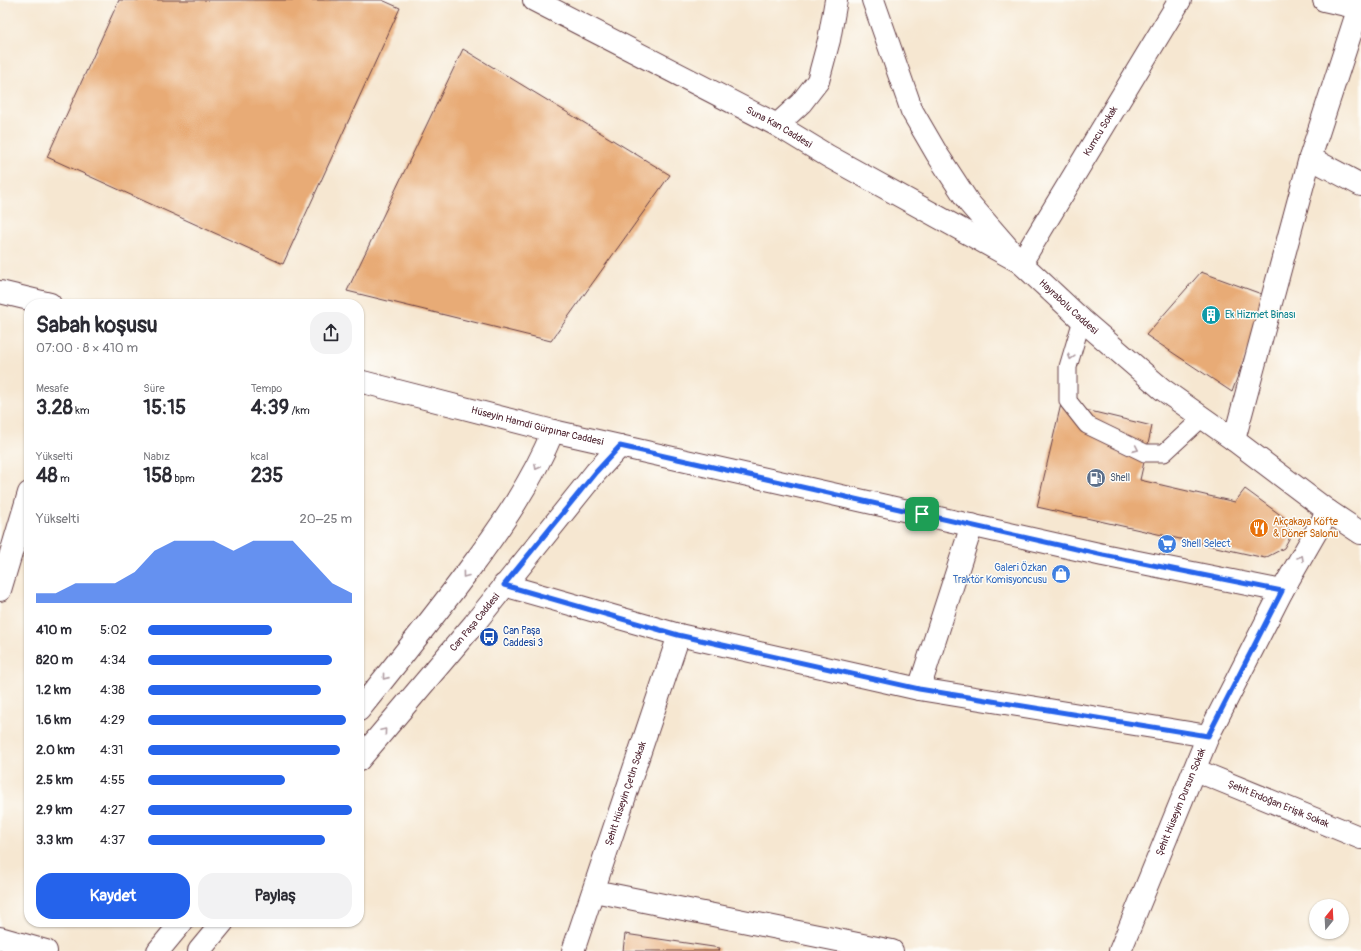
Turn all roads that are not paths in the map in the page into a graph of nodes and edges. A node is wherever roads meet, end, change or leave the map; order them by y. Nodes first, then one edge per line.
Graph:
1 (534, 0) edge
2 (836, 0) edge
3 (873, 0) edge
4 (1180, 0) edge
5 (1324, 0) edge
6 (1360, 4) edge
7 (777, 125) junction
8 (1310, 158) junction
9 (1361, 185) edge
10 (1021, 263) junction
11 (0, 292) edge
12 (29, 299) edge
13 (1082, 320) junction
14 (364, 382) edge
15 (1202, 418) junction
16 (553, 431) junction
17 (1234, 440) junction
18 (620, 446) junction
19 (24, 510) edge
20 (1328, 511) junction
21 (972, 525) junction
22 (1361, 533) edge
23 (504, 585) junction
24 (0, 590) edge
25 (1282, 591) junction
26 (678, 635) junction
27 (919, 689) junction
28 (364, 704) edge
29 (1208, 736) junction
30 (364, 754) edge
31 (1195, 770) junction
32 (1361, 838) edge
33 (594, 891) junction
34 (178, 927) edge
35 (219, 927) edge
36 (0, 938) edge
37 (854, 947) edge
38 (46, 951) edge
39 (158, 951) edge
40 (199, 951) edge
41 (573, 951) edge
42 (892, 951) edge
43 (1120, 951) edge

1 - 7 street, Suna Kan Caddesi
2 - 7 street
3 - 10 street, Hayrabolu Caddesi
4 - 10 street, Kumcu Sokak
5 - 6 street
6 - 8 street
7 - 10 street, Suna Kan Caddesi
8 - 9 street
8 - 17 street
10 - 13 street, Hayrabolu Caddesi
11 - 12 street
13 - 15 street, Hayrabolu Caddesi
13 -> 15 lane
14 - 16 street, Hüseyin Hamdi Gürpınar Caddesi
15 - 17 street, Hayrabolu Caddesi
16 - 18 street, Hüseyin Hamdi Gürpınar Caddesi
16 -> 28 street
17 - 20 street, Hayrabolu Caddesi
18 - 21 street, Hüseyin Hamdi Gürpınar Caddesi
18 - 23 street, Can Paşa Caddesi
19 - 24 street
20 - 22 street, Hayrabolu Caddesi
25 -> 20 street
21 - 25 street, Hüseyin Hamdi Gürpınar Caddesi
21 - 27 street
23 - 26 street
30 -> 23 street, Can Paşa Caddesi
25 - 29 street, Şehit Hüseyin Dursun Sokak
26 - 27 street
26 - 33 street, Şehit Hüseyin Çetin Sokak
27 - 29 street
29 - 31 street, Şehit Hüseyin Dursun Sokak
31 - 32 street, Şehit Erdoğan Erişik Sokak
31 - 43 street, Şehit Hüseyin Dursun Sokak
33 - 37 street
33 - 41 street, Şehit Hüseyin Çetin Sokak
34 - 39 street
35 - 40 street
36 - 38 street
37 - 42 street

